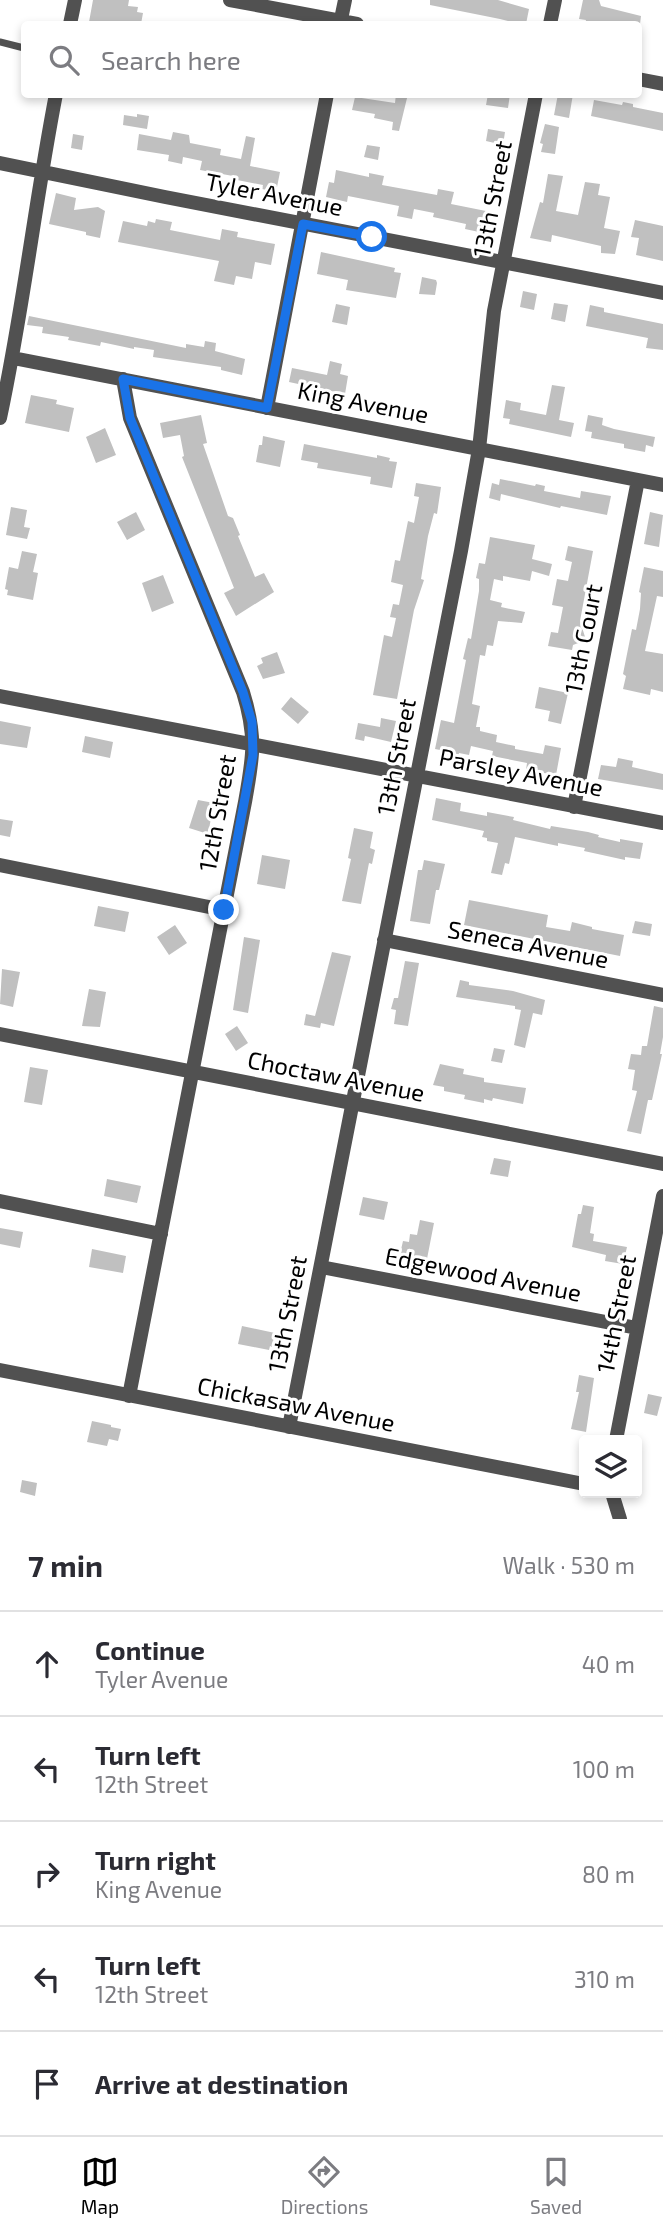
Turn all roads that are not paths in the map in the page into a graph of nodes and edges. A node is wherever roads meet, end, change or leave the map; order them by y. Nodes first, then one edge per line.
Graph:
1 (75, 0) edge
2 (230, 0) edge
3 (345, 0) edge
4 (555, 0) edge
5 (71, 21) edge
6 (330, 21) edge
7 (340, 21) edge
8 (551, 21) edge
9 (0, 42) edge
10 (21, 47) edge
11 (642, 80) edge
12 (663, 83) edge
13 (56, 98) edge
14 (326, 98) edge
15 (535, 98) edge
16 (0, 163) edge
17 (41, 172) junction
18 (303, 224) junction
19 (503, 263) junction
20 (663, 293) edge
21 (13, 358) junction
22 (123, 379) junction
23 (267, 408) junction
24 (0, 418) edge
25 (479, 449) junction
26 (638, 480) junction
27 (663, 485) edge
28 (0, 695) edge
29 (254, 745) junction
30 (416, 776) junction
31 (574, 807) junction
32 (663, 823) edge
33 (0, 864) edge
34 (224, 910) junction
35 (384, 940) junction
36 (663, 995) edge
37 (0, 1034) edge
38 (192, 1072) junction
39 (352, 1103) junction
40 (663, 1164) edge
41 (663, 1196) edge
42 (0, 1202) edge
43 (161, 1234) junction
44 (321, 1267) junction
45 (637, 1328) junction
46 (0, 1370) edge
47 (129, 1396) junction
48 (289, 1427) junction
49 (617, 1435) edge
50 (579, 1483) edge
51 (614, 1498) edge
52 (620, 1519) edge

1 - 5 street
2 - 6 street
3 - 7 street
4 - 8 street
9 - 10 lane
11 - 12 street
13 - 17 street
14 - 18 street
15 - 19 street, 13th Street
16 - 17 street, Tyler Avenue
17 - 18 street, Tyler Avenue
17 - 21 street
18 - 19 street, Tyler Avenue
18 - 23 street
19 - 20 street, Tyler Avenue
19 - 25 street, 13th Street
21 - 22 street, King Avenue
21 - 24 street
22 - 23 street, King Avenue
22 - 29 street, 12th Street
23 - 25 street, King Avenue
25 - 26 street, King Avenue
25 - 30 street, 13th Street
26 - 27 street, King Avenue
26 - 31 street, 13th Court
28 - 29 street, Parsley Avenue
29 - 30 street, Parsley Avenue
29 - 34 street, 12th Street
30 - 31 street, Parsley Avenue
30 - 35 street, 13th Street
31 - 32 street, Parsley Avenue
33 - 34 street
34 - 38 street, 12th Street
35 - 36 street, Seneca Avenue
35 - 39 street, 13th Street
37 - 38 street, Choctaw Avenue
38 - 39 street, Choctaw Avenue
38 - 43 street, 12th Street
39 - 40 street, Choctaw Avenue
39 - 44 street, 13th Street
41 - 45 street, 14th Street
42 - 43 street
43 - 47 street, 12th Street
44 - 45 street, Edgewood Avenue
44 - 48 street, 13th Street
45 - 49 street, 14th Street
46 - 47 street, Chickasaw Avenue
47 - 48 street, Chickasaw Avenue
48 - 50 street, Chickasaw Avenue
51 - 52 street

